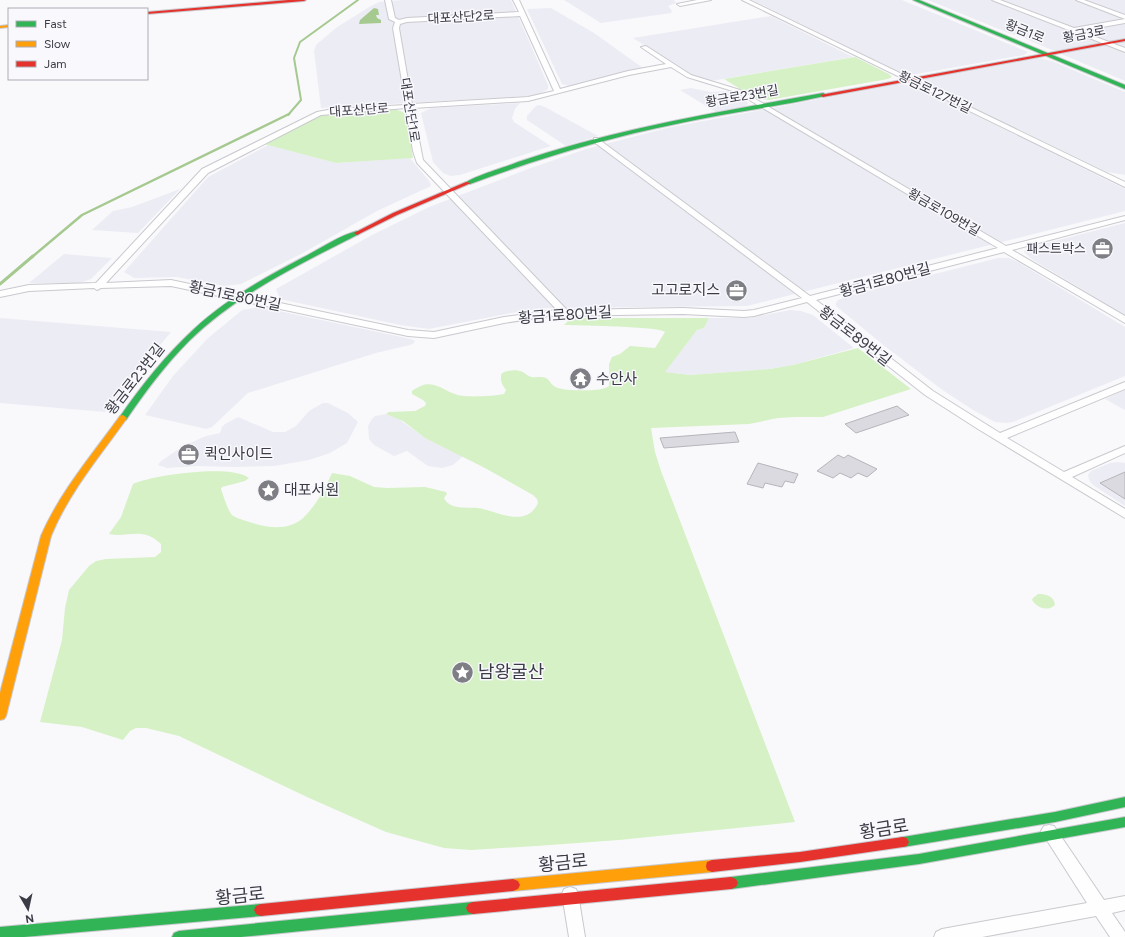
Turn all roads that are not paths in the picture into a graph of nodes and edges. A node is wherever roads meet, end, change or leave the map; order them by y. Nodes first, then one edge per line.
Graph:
1 (280, 0) edge
2 (304, 0) edge
3 (388, 0) edge
4 (516, 0) edge
5 (708, 0) edge
6 (745, 0) edge
7 (915, 0) edge
8 (995, 0) edge
9 (1079, 0) edge
10 (680, 4) dead end
11 (148, 12) edge
12 (148, 12) edge
13 (522, 14) junction
14 (1125, 17) edge
15 (1125, 21) edge
16 (399, 22) junction
17 (1074, 30) junction
18 (1125, 40) edge
19 (1108, 43) junction
20 (644, 47) dead end
21 (1125, 50) edge
22 (1048, 54) junction
23 (672, 65) junction
24 (908, 79) junction
25 (1125, 87) edge
26 (558, 92) junction
27 (410, 106) junction
28 (762, 106) junction
29 (597, 140) junction
30 (1121, 181) edge
31 (1125, 185) edge
32 (448, 190) junction
33 (1125, 218) edge
34 (1005, 249) junction
35 (117, 266) junction
36 (140, 284) junction
37 (97, 286) junction
38 (1, 294) edge
39 (242, 297) junction
40 (809, 300) junction
41 (564, 312) junction
42 (1125, 320) edge
43 (1125, 384) edge
44 (1000, 437) junction
45 (1123, 452) edge
46 (1065, 476) junction
47 (1125, 514) edge
48 (0, 716) edge
49 (1125, 802) edge
50 (1042, 819) junction
51 (1125, 822) edge
52 (1052, 836) junction
53 (568, 879) junction
54 (571, 899) junction
55 (1125, 903) edge
56 (1100, 908) junction
57 (0, 933) edge
58 (179, 937) edge
59 (577, 937) edge
60 (942, 937) edge
61 (1119, 937) edge

1 - 11 street
2 - 12 street
3 - 16 street
4 - 13 street
5 - 10 street
6 - 24 street, 황금로127번길
7 - 22 street, 황금1로
8 - 17 street
9 - 14 street
13 - 16 street, 대포산단2로
13 - 26 street
15 - 17 street
16 - 27 street, 대포산단1로
17 - 19 street
18 - 19 street, 황금3로
19 - 21 street
19 - 22 street, 황금3로
20 - 23 street, 황금로109번길
22 - 24 street, 황금로23번길
22 - 25 street, 황금1로
23 - 26 street, 대포산단로
23 - 28 street, 황금로109번길
24 - 28 street, 황금로23번길
24 - 30 street, 황금로127번길
26 - 27 street, 대포산단로
27 - 32 street, 대포산단1로
27 - 35 street, 대포산단로
28 - 29 street, 황금로23번길
28 - 34 street, 황금로109번길
29 - 32 street, 황금로23번길
29 - 40 street, 황금로89번길
30 - 31 street, 황금로127번길
32 - 39 street, 황금로23번길
32 - 41 street
33 - 34 street, 황금1로80번길
34 - 40 street, 황금1로80번길
34 - 42 street, 황금로109번길
35 - 36 street
35 - 37 street, 대포산단로
36 - 37 street, 황금1로80번길
36 - 39 street, 황금1로80번길
37 - 38 street, 황금1로80번길
39 - 41 street, 황금1로80번길
39 - 48 street, 황금로23번길
40 - 41 street, 황금1로80번길
40 - 44 street, 황금로89번길
43 - 44 street
44 - 46 street, 황금로89번길
45 - 46 street
46 - 47 street, 황금로89번길
49 - 50 street, 황금로
50 - 52 street
50 - 53 street, 황금로
51 - 52 street
52 - 54 street
52 - 56 street
53 - 54 street
53 - 57 street, 황금로
54 - 58 street
54 - 59 street
55 - 56 street
56 - 60 street
56 - 61 street

